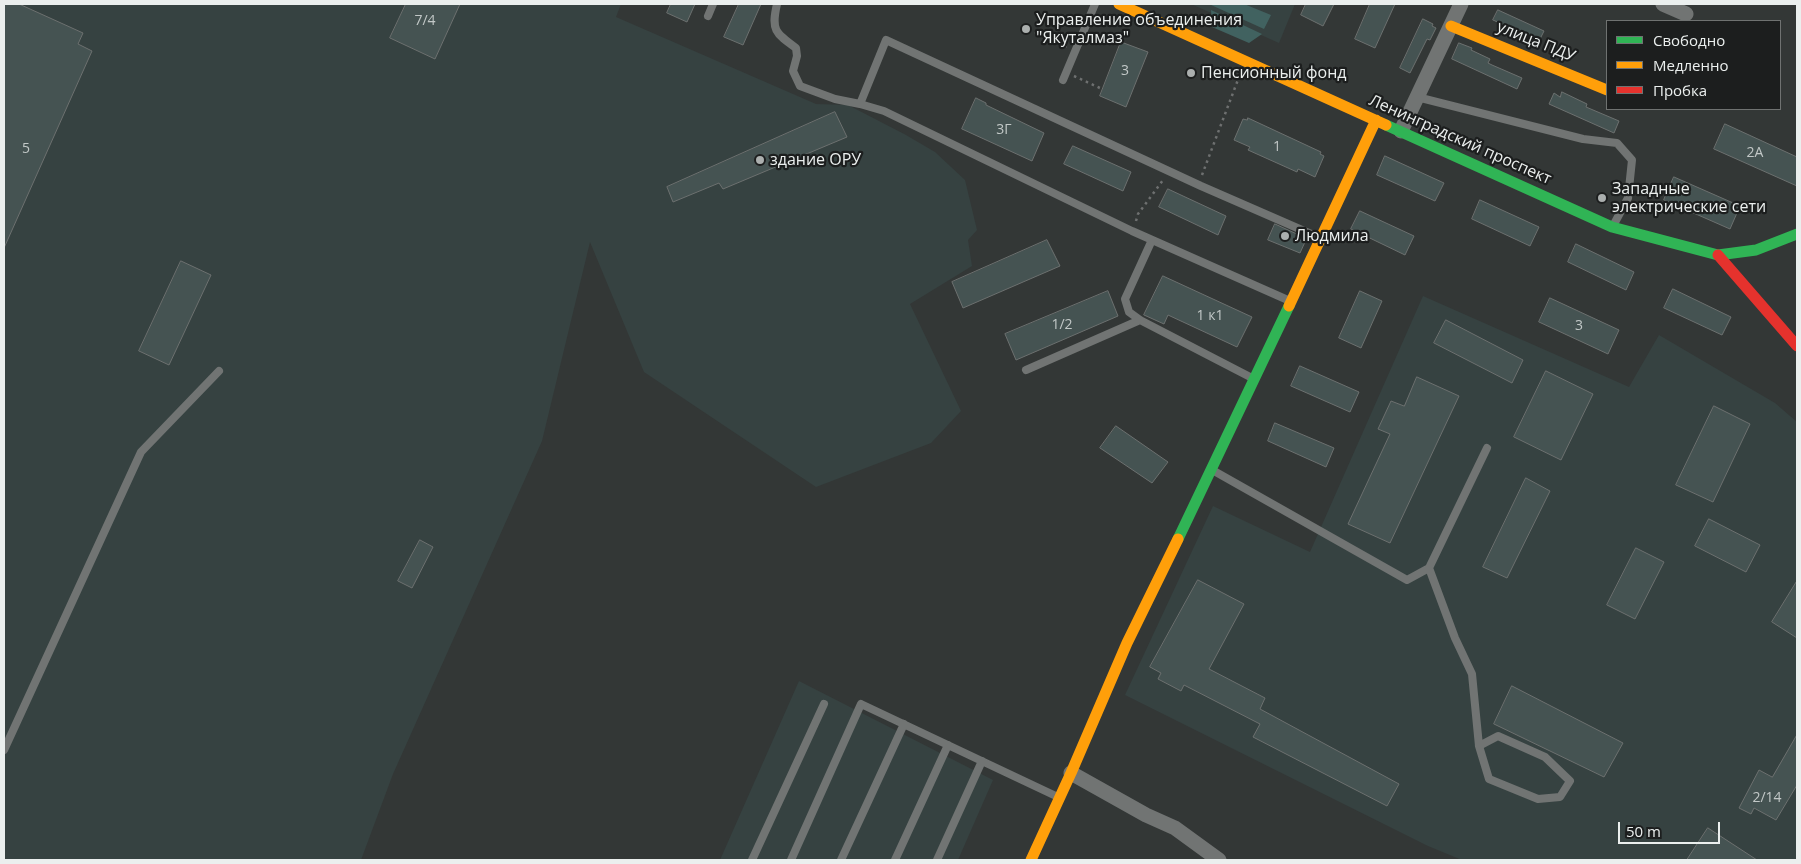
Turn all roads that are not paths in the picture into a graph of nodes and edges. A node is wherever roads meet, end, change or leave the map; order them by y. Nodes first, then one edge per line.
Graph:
1 (713, 4) edge
2 (776, 4) edge
3 (1095, 4) edge
4 (1119, 4) edge
5 (1461, 4) edge
6 (1664, 4) edge
7 (1686, 14) dead end
8 (708, 16) dead end
9 (1451, 26) junction
10 (1065, 76) road end
11 (1606, 90) edge
12 (1417, 97) junction
13 (860, 104) junction
14 (1376, 120) junction
15 (1401, 131) junction
16 (1612, 227) junction
17 (1797, 234) edge
18 (1320, 238) junction
19 (1152, 240) junction
20 (1718, 255) junction
21 (1290, 301) junction
22 (1140, 320) junction
23 (1797, 346) edge
24 (1026, 370) dead end
25 (219, 371) dead end
26 (1254, 379) junction
27 (1487, 448) dead end
28 (1212, 470) junction
29 (1429, 568) junction
30 (824, 704) dead end
31 (904, 724) junction
32 (948, 745) junction
33 (1479, 746) junction
34 (4, 750) edge
35 (982, 761) junction
36 (1071, 773) junction
37 (1060, 798) junction
38 (752, 860) edge
39 (791, 860) edge
40 (842, 860) edge
41 (894, 860) edge
42 (936, 860) edge
43 (1031, 860) edge
44 (1219, 860) edge

1 - 8 lane
2 - 13 lane
3 - 10 lane
4 - 14 street, Ленинградский проспект
5 - 9 street
6 - 7 street
9 - 11 street, улица ПДУ
9 - 12 street
12 - 15 street
12 - 16 lane
13 - 18 lane
13 - 19 lane
14 - 15 street, Ленинградский проспект
14 - 18 street
15 - 16 street, Ленинградский проспект
16 - 20 street, Ленинградский проспект
17 - 20 street, Ленинградский проспект
18 - 21 street
19 - 21 lane
19 - 22 lane
20 - 23 street
21 - 26 street
22 - 24 lane
22 - 26 lane
25 - 34 lane
26 - 28 street
27 - 29 lane
28 - 29 lane
28 - 36 street
29 - 33 lane
30 - 38 lane
31 - 32 lane
31 - 39 lane
31 - 40 lane
32 - 35 lane
32 - 41 lane
33 - 33 lane
35 - 37 lane
35 - 42 lane
36 - 37 street
36 - 44 street
37 - 43 street

